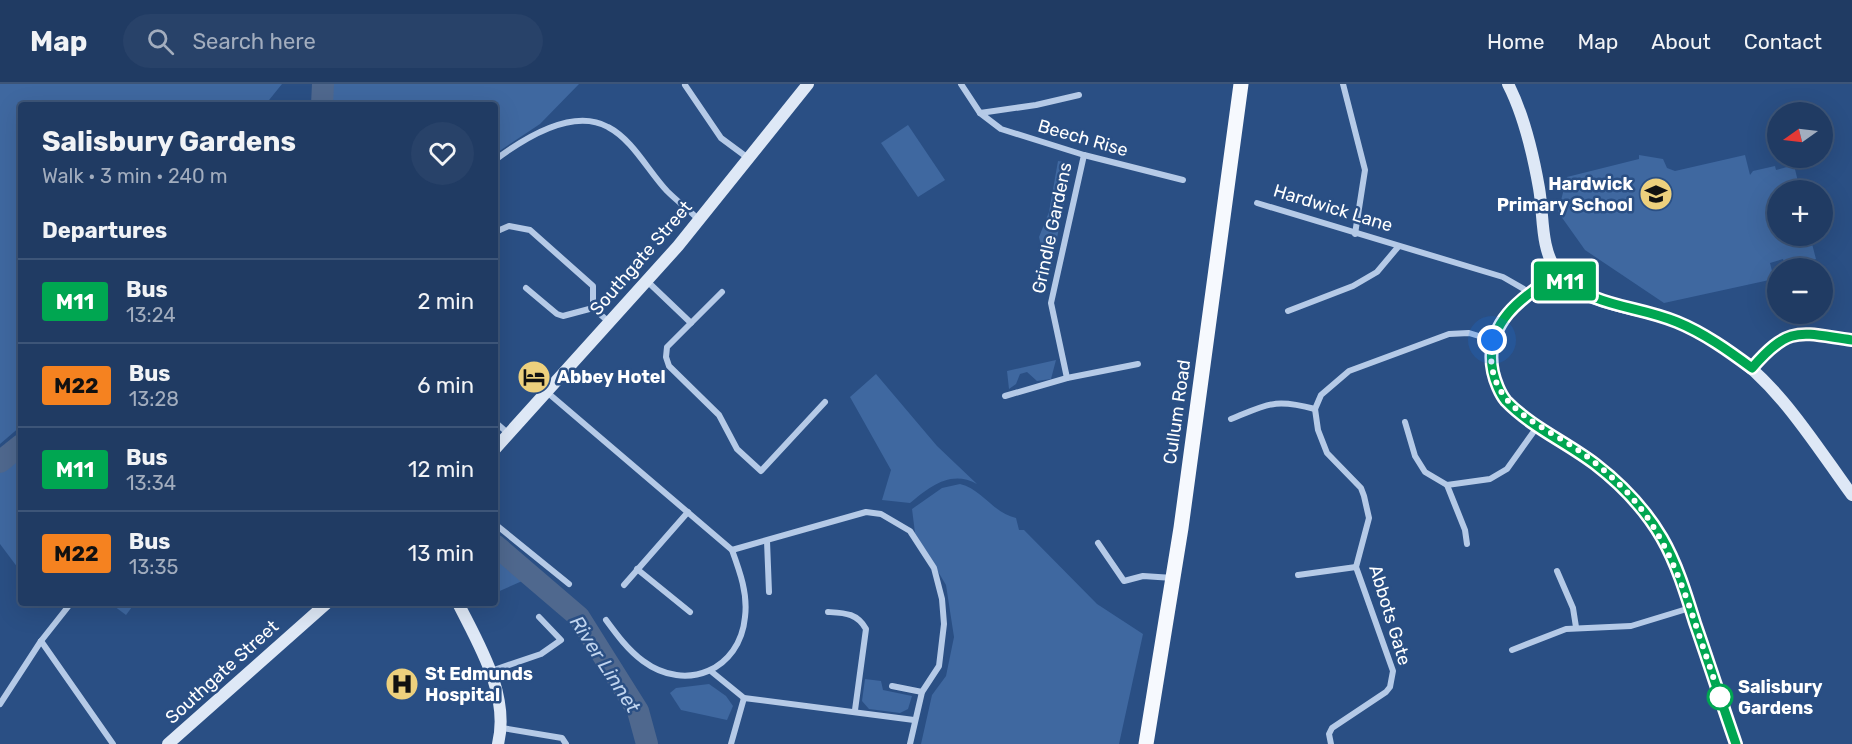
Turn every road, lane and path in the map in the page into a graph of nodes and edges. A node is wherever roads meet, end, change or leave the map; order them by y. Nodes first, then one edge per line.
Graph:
1 (808, 84) edge
2 (961, 84) edge
3 (1241, 84) edge
4 (1343, 84) edge
5 (1508, 84) edge
6 (685, 85) edge
7 (1079, 94) dead end
8 (980, 113) junction
9 (1084, 155) junction
10 (498, 158) edge
11 (748, 159) junction
12 (1183, 180) dead end
13 (1257, 203) dead end
14 (698, 219) junction
15 (498, 231) edge
16 (1355, 234) junction
17 (1398, 247) junction
18 (1558, 274) junction
19 (646, 281) junction
20 (526, 288) dead end
21 (722, 292) dead end
22 (1529, 292) junction
23 (593, 308) junction
24 (1288, 311) dead end
25 (610, 322) junction
26 (691, 323) junction
27 (1492, 340) junction
28 (1852, 340) edge
29 (1138, 364) dead end
30 (1752, 368) junction
31 (1067, 378) junction
32 (548, 393) junction
33 (1005, 396) dead end
34 (825, 402) dead end
35 (1315, 409) junction
36 (1231, 419) dead end
37 (1406, 422) dead end
38 (498, 425) edge
39 (1537, 427) junction
40 (510, 435) junction
41 (498, 446) edge
42 (1447, 484) junction
43 (1852, 495) edge
44 (688, 512) junction
45 (498, 526) edge
46 (767, 541) junction
47 (1098, 543) dead end
48 (1467, 544) dead end
49 (732, 550) junction
50 (1356, 567) junction
51 (637, 569) junction
52 (1557, 571) dead end
53 (1298, 575) dead end
54 (1174, 578) junction
55 (569, 584) dead end
56 (624, 585) dead end
57 (769, 592) dead end
58 (68, 606) edge
59 (324, 606) edge
60 (459, 606) edge
61 (1690, 608) junction
62 (690, 612) dead end
63 (828, 612) dead end
64 (539, 616) dead end
65 (606, 620) dead end
66 (1576, 627) junction
67 (41, 641) junction
68 (1512, 650) dead end
69 (490, 672) junction
70 (712, 672) junction
71 (892, 686) dead end
72 (922, 692) junction
73 (744, 698) junction
74 (0, 704) edge
75 (855, 710) junction
76 (914, 720) junction
77 (502, 728) junction
78 (112, 744) edge
79 (168, 744) edge
80 (498, 744) edge
81 (566, 744) edge
82 (731, 744) edge
83 (910, 744) edge
84 (1146, 744) edge
85 (1330, 744) edge
86 (1736, 744) edge

1 - 11 street, Southgate Street
2 - 8 street, Beech Rise
3 - 54 main road, Cullum Road
4 - 16 street
5 - 18 street
6 - 11 street
7 - 8 street, Beech Rise
8 - 9 street, Beech Rise
9 - 12 street, Beech Rise
9 - 31 street, Grindle Gardens
10 - 14 street
11 - 14 street, Southgate Street
13 - 16 street, Hardwick Lane
14 - 19 street, Southgate Street
15 - 23 street
16 - 17 street, Hardwick Lane
17 - 22 street, Hardwick Lane
17 - 24 street, Hardwick Lane
18 - 22 street
18 - 30 street
19 - 25 street, Southgate Street
19 - 26 street
20 - 23 street
21 - 26 street
22 - 27 street
23 - 25 street
25 - 32 street, Southgate Street
26 - 34 street
27 - 35 street
27 - 39 street
28 - 30 street
29 - 31 street
30 - 43 street
31 - 33 street
32 - 40 street, Southgate Street
32 - 44 street
35 - 36 street
35 - 50 street, Abbots Gate
37 - 42 street
38 - 40 street
39 - 42 street
39 - 61 street
40 - 41 street, Southgate Street
42 - 48 street
44 - 49 street
44 - 51 street
45 - 55 street
46 - 49 street
46 - 57 street
46 - 72 street
47 - 54 street
49 - 70 street
50 - 53 street
50 - 85 street, Abbots Gate
51 - 56 street
51 - 62 street
52 - 66 street
54 - 84 main road, Cullum Road
58 - 67 street
59 - 79 street, Southgate Street
60 - 69 street
61 - 66 street
61 - 86 street
63 - 75 street
64 - 69 street
65 - 70 street
66 - 68 street
67 - 74 street
67 - 78 street
69 - 77 street
70 - 73 street
71 - 72 street
72 - 76 street
73 - 75 street
73 - 82 street
75 - 76 street
76 - 83 street
77 - 80 street
77 - 81 street

